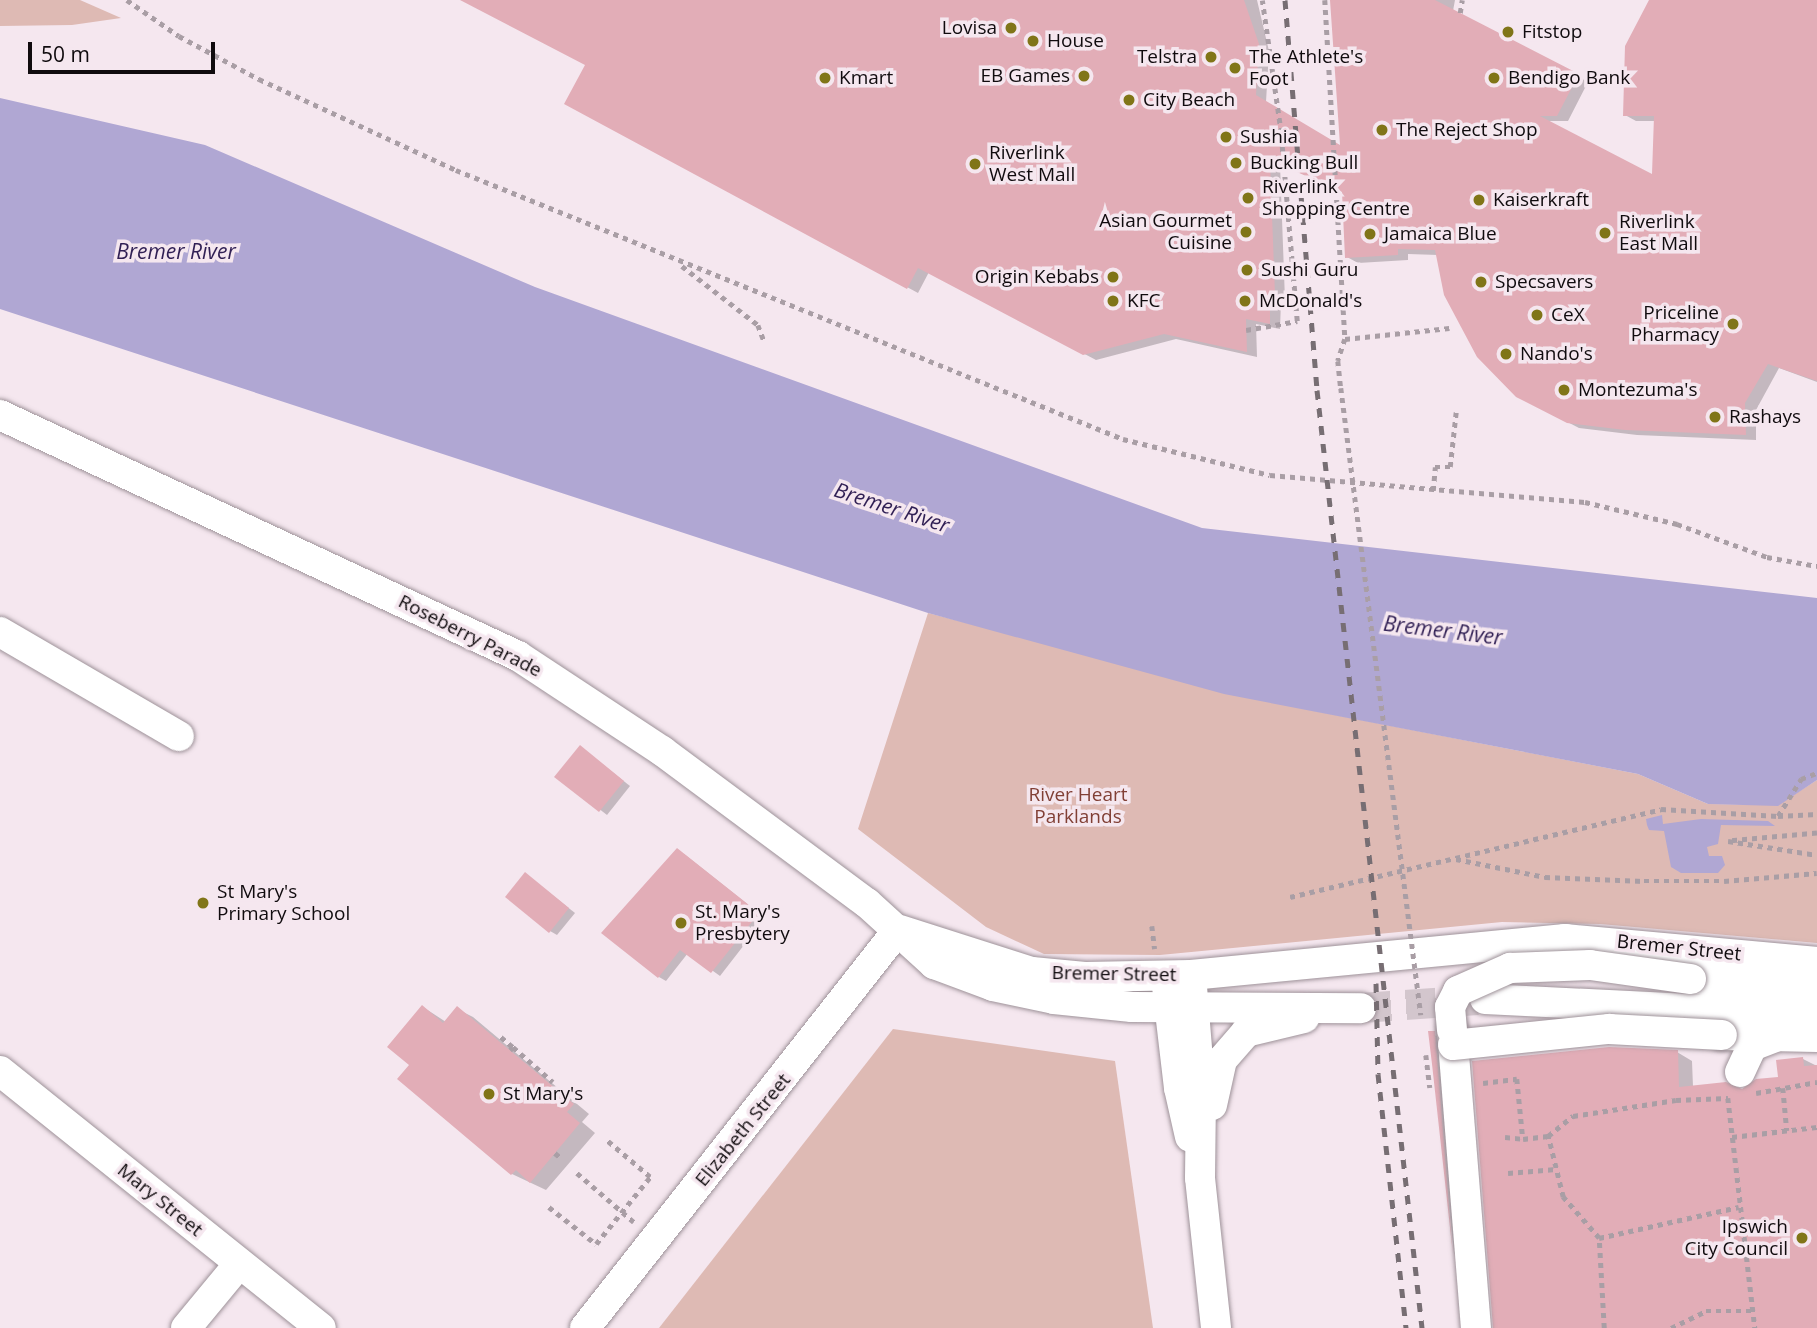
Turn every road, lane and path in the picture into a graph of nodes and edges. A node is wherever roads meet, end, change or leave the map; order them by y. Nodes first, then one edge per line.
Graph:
1 (127, 0) edge
2 (1262, 0) edge
3 (1325, 0) edge
4 (1462, 0) edge
5 (1460, 13) dead end
6 (679, 263) junction
7 (1449, 328) dead end
8 (1247, 330) dead end
9 (1345, 339) junction
10 (765, 343) dead end
11 (1456, 412) dead end
12 (0, 415) edge
13 (1433, 491) junction
14 (1817, 566) edge
15 (0, 632) edge
16 (179, 736) dead end
17 (1817, 773) edge
18 (1817, 814) edge
19 (1778, 817) junction
20 (1817, 833) edge
21 (1817, 855) edge
22 (1452, 859) junction
23 (1817, 873) edge
24 (1290, 897) dead end
25 (1152, 926) dead end
26 (898, 930) junction
27 (1418, 950) junction
28 (1817, 962) edge
29 (1171, 970) junction
30 (1817, 990) edge
31 (1485, 999) tunnel mouth
32 (1182, 1006) junction
33 (1624, 1011) junction
34 (1817, 1015) edge
35 (1422, 1020) dead end
36 (501, 1037) dead end
37 (1779, 1037) junction
38 (1817, 1037) edge
39 (1444, 1049) junction
40 (0, 1071) edge
41 (1517, 1079) dead end
42 (553, 1082) dead end
43 (1817, 1082) edge
44 (1734, 1085) junction
45 (1430, 1088) dead end
46 (1783, 1088) junction
47 (1817, 1128) edge
48 (1787, 1131) junction
49 (1548, 1136) junction
50 (1505, 1137) dead end
51 (1732, 1137) junction
52 (605, 1139) dead end
53 (1523, 1139) junction
54 (555, 1153) dead end
55 (560, 1157) dead end
56 (1556, 1169) junction
57 (577, 1173) dead end
58 (1508, 1173) dead end
59 (1200, 1178) junction
60 (549, 1207) dead end
61 (1739, 1207) junction
62 (621, 1212) junction
63 (634, 1222) dead end
64 (1599, 1238) junction
65 (239, 1264) junction
66 (1754, 1311) junction
67 (186, 1328) edge
68 (321, 1328) edge
69 (585, 1328) edge
70 (1216, 1328) edge
71 (1476, 1328) edge
72 (1604, 1328) edge
73 (1671, 1328) edge
74 (1755, 1328) edge

1 - 6 path
2 - 8 path
3 - 9 path
4 - 5 path
6 - 10 path
6 - 13 path
7 - 9 path
9 - 35 path, bridge
11 - 13 path
12 - 26 street, Roseberry Parade
13 - 14 path
15 - 16 street
17 - 19 path
18 - 19 path
19 - 22 path
20 - 21 path
22 - 23 path
22 - 24 path
25 - 29 path
26 - 29 street, Bremer Street
26 - 32 street, Bremer Street
26 - 69 street, Elizabeth Street
27 - 28 street, Bremer Street
27 - 29 street, Bremer Street
27 - 33 street
29 - 32 street
30 - 39 street, bridge
31 - 33 street
32 - 59 street
32 - 59 street, Bremer Street
33 - 34 street
36 - 42 path
37 - 38 street
37 - 39 street, bridge
37 - 44 street
39 - 45 path, bridge
39 - 71 street
40 - 65 street, Mary Street
41 - 53 path
43 - 46 path
44 - 46 path
44 - 49 path
44 - 51 path
46 - 48 path
47 - 48 path
48 - 51 path
49 - 53 path
49 - 56 path
50 - 53 path
51 - 61 path
52 - 62 path
54 - 55 path
56 - 58 path
56 - 64 path
57 - 62 path
59 - 70 street
60 - 62 path
61 - 64 path
61 - 66 path
62 - 63 path
64 - 72 path
65 - 67 street
65 - 68 street, Mary Street
66 - 73 path
66 - 74 path

